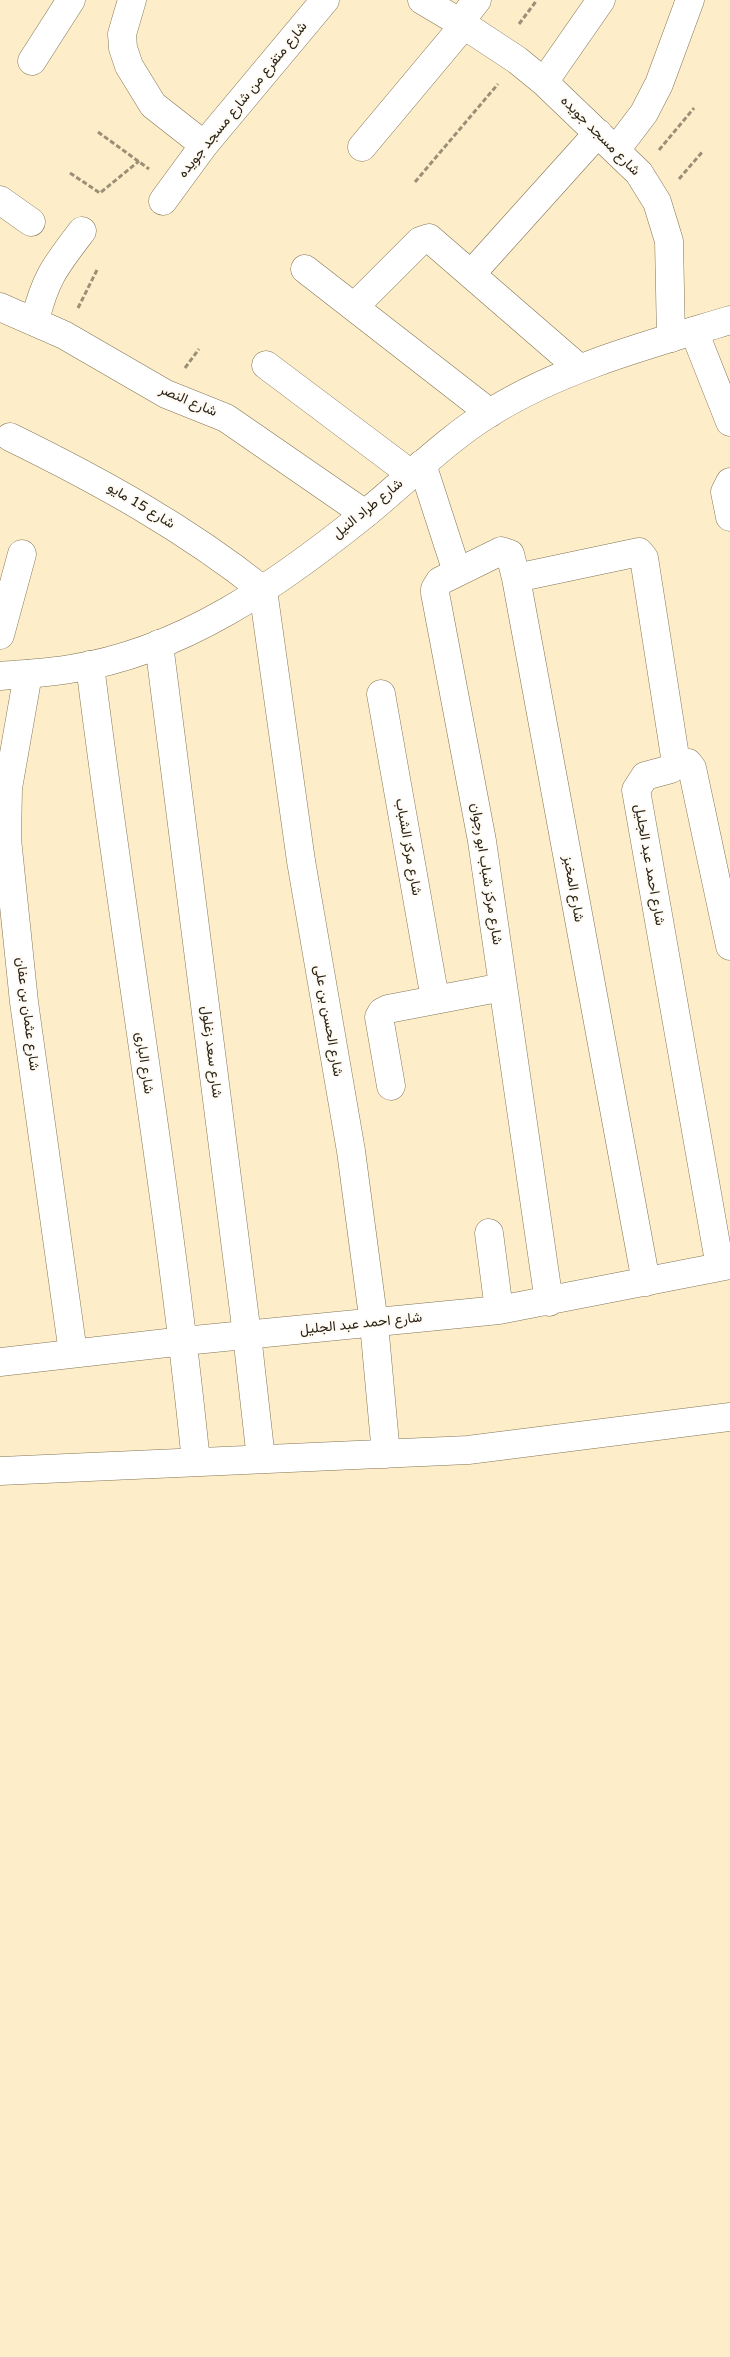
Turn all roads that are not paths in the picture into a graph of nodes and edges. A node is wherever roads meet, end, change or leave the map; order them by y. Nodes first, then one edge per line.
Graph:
1 (71, 0) edge
2 (325, 0) edge
3 (422, 0) edge
4 (477, 0) edge
5 (601, 0) edge
6 (690, 0) edge
7 (137, 4) edge
8 (462, 23) junction
9 (32, 61) dead end
10 (544, 82) junction
11 (607, 141) junction
12 (204, 145) junction
13 (362, 147) dead end
14 (168, 193) road end
15 (0, 200) edge
16 (32, 222) dead end
17 (82, 230) dead end
18 (305, 269) dead end
19 (472, 274) junction
20 (0, 307) edge
21 (354, 307) junction
22 (730, 320) edge
23 (35, 321) junction
24 (683, 335) junction
25 (266, 365) dead end
26 (579, 368) junction
27 (490, 413) junction
28 (730, 422) edge
29 (10, 437) dead end
30 (416, 469) junction
31 (730, 482) edge
32 (365, 514) junction
33 (730, 517) edge
34 (22, 554) dead end
35 (457, 572) junction
36 (516, 578) junction
37 (263, 590) junction
38 (0, 634) edge
39 (159, 644) junction
40 (90, 665) junction
41 (28, 674) junction
42 (0, 676) edge
43 (381, 694) dead end
44 (676, 763) junction
45 (730, 946) edge
46 (503, 987) junction
47 (435, 1000) junction
48 (391, 1086) dead end
49 (489, 1233) dead end
50 (725, 1266) edge
51 (646, 1282) junction
52 (549, 1302) junction
53 (499, 1310) junction
54 (374, 1324) junction
55 (247, 1335) junction
56 (184, 1341) junction
57 (73, 1353) junction
58 (0, 1362) edge
59 (730, 1417) edge
60 (386, 1454) junction
61 (261, 1459) junction
62 (196, 1462) junction
63 (0, 1472) edge

1 - 9 street
2 - 12 street, شارع متفرع من شارع مسجد جويده
3 - 8 street, شارع مسجد جويده
4 - 8 street
5 - 10 street
6 - 11 street
7 - 12 street
8 - 10 street, شارع مسجد جويده
8 - 13 street
10 - 11 street, شارع مسجد جويده
11 - 19 street
11 - 24 street, شارع مسجد جويده
12 - 14 street, شارع متفرع من شارع مسجد جويده
15 - 16 street
17 - 23 street
18 - 21 street
19 - 21 street
19 - 26 street
20 - 23 street, شارع النصر
21 - 27 street
22 - 24 street, شارع طراد النيل
23 - 32 street, شارع النصر
24 - 26 street, شارع طراد النيل
24 - 28 street
25 - 30 street
26 - 27 street, شارع طراد النيل
27 - 30 street, شارع طراد النيل
29 - 37 street, شارع 15 مايو
30 - 32 street, شارع طراد النيل
30 - 35 street
31 - 33 street
32 - 37 street, شارع طراد النيل
34 - 38 street
35 - 36 street, شارع المخبز
35 - 46 street, شارع مركز شباب ابو رجوان
36 - 44 street
36 - 51 street, شارع المخبز
37 - 39 street, شارع طراد النيل
37 - 54 street, شارع الحسن بن على
39 - 40 street, شارع طراد النيل
39 - 55 street, شارع سعد زغلول
40 - 41 street, شارع طراد النيل
40 - 56 street, شارع البارى
41 - 42 street, شارع طراد النيل
41 - 57 street, شارع عثمان بن عفان
43 - 47 street, شارع مركز الشباب
44 - 45 street
44 - 50 street, شارع احمد عبد الجليل
46 - 47 street
46 - 52 street, شارع مركز شباب ابو رجوان
47 - 48 street
49 - 53 street
50 - 51 street, شارع احمد عبد الجليل
51 - 52 street, شارع احمد عبد الجليل
52 - 53 street, شارع احمد عبد الجليل
53 - 54 street, شارع احمد عبد الجليل
54 - 55 street, شارع احمد عبد الجليل
54 - 60 street, شارع الحسن بن على
55 - 56 street, شارع احمد عبد الجليل
55 - 61 street, شارع سعد زغلول
56 - 57 street, شارع احمد عبد الجليل
56 - 62 street, شارع البارى
57 - 58 street, شارع احمد عبد الجليل
59 - 60 street
60 - 61 street
61 - 62 street
62 - 63 street

